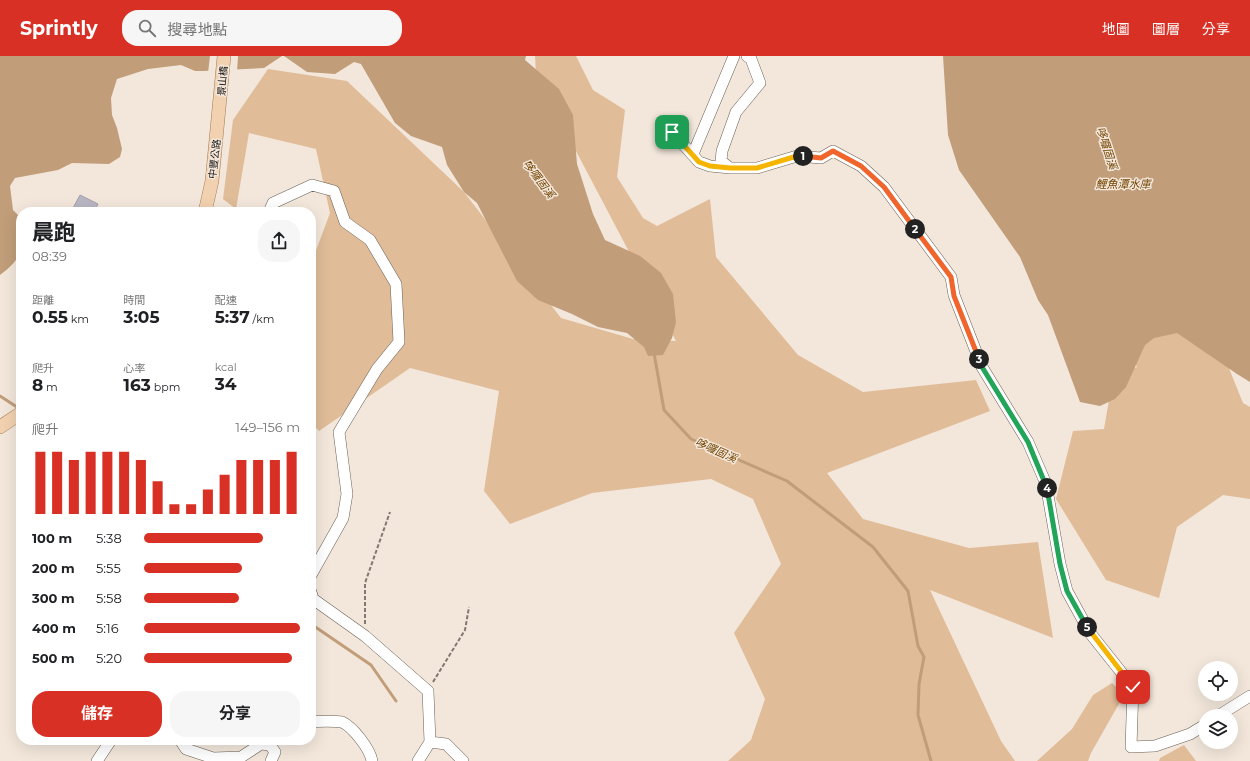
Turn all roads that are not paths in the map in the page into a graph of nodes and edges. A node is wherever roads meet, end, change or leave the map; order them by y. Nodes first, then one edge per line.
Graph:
1 (224, 56) edge
2 (734, 56) edge
3 (747, 56) edge
4 (220, 106) joint
5 (662, 132) dead end
6 (693, 154) junction
7 (730, 168) junction
8 (206, 207) edge
9 (271, 207) edge
10 (16, 416) edge
11 (0, 427) edge
12 (316, 566) edge
13 (316, 601) edge
14 (1250, 696) edge
15 (1229, 709) edge
16 (316, 722) edge
17 (1198, 729) edge
18 (430, 742) junction
19 (108, 745) edge
20 (183, 745) edge
21 (260, 745) edge
22 (274, 745) edge
23 (97, 761) edge
24 (271, 761) edge
25 (372, 761) edge
26 (418, 761) edge
27 (463, 761) edge

1 - 4 main road, 景山橋
2 - 6 street
3 - 7 street
4 - 8 main road, 中豐公路
5 - 6 street
6 - 7 street
7 - 17 street
9 - 12 street
10 - 11 main road
13 - 18 street
14 - 15 street
16 - 25 street
18 - 26 street
18 - 27 street
19 - 23 street
20 - 21 street
22 - 24 street

